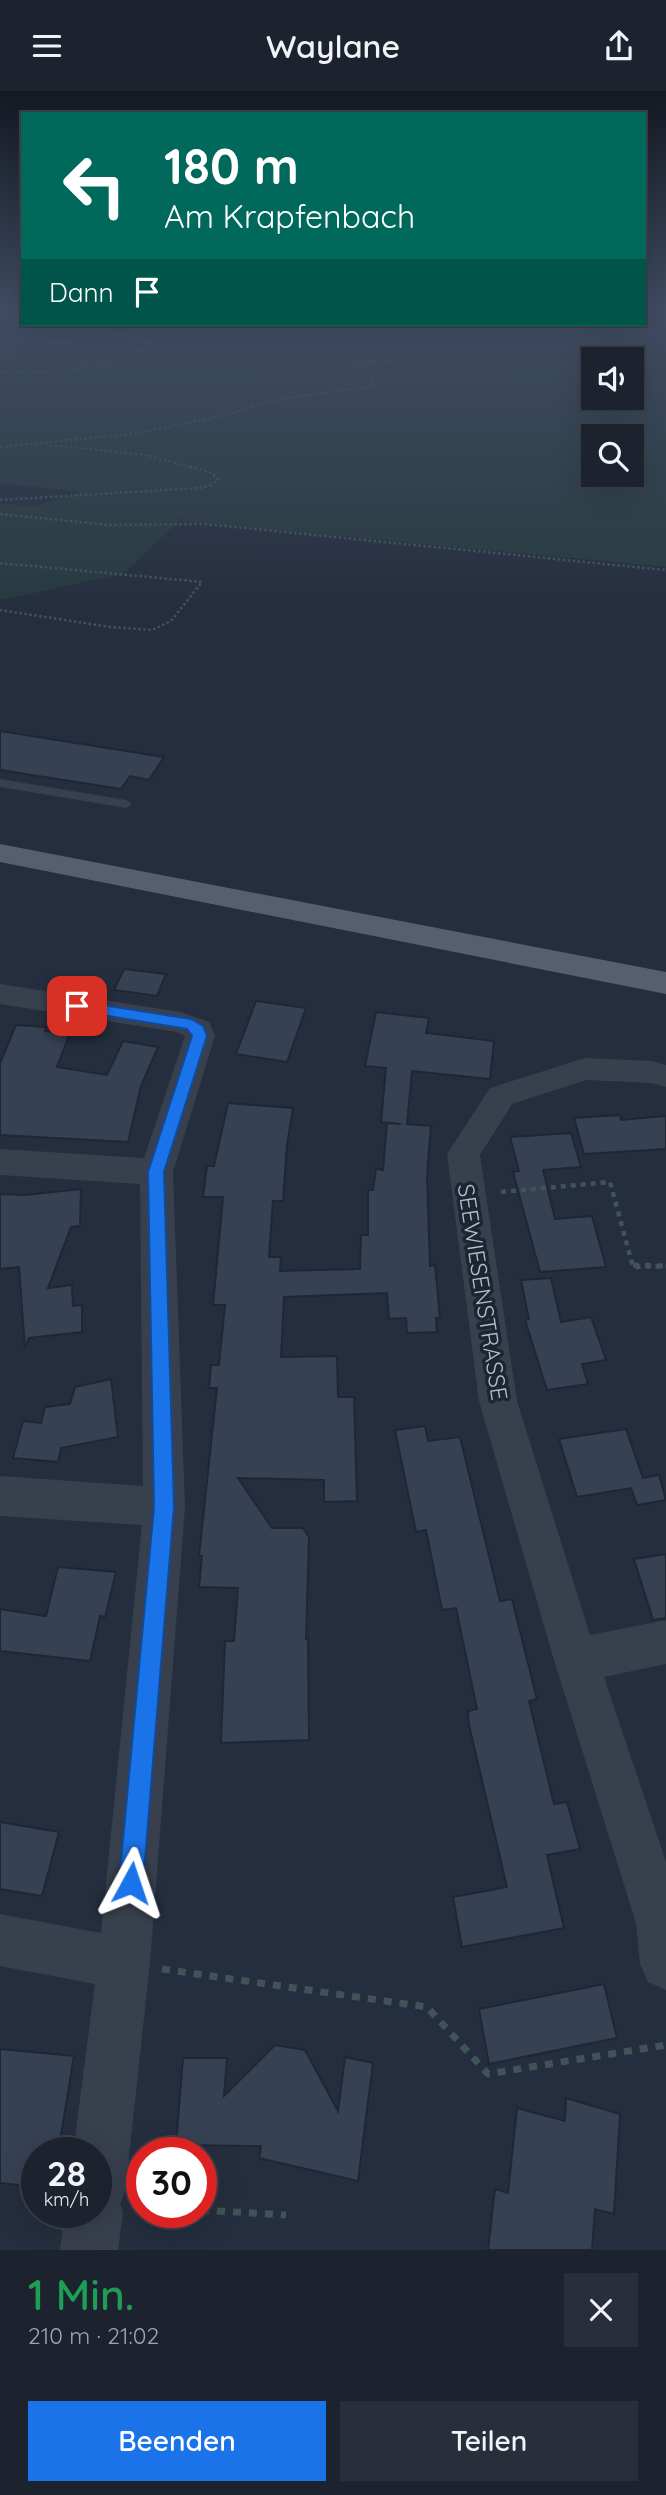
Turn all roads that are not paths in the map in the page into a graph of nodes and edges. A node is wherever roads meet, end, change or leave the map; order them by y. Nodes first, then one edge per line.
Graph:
1 (0, 783) edge
2 (126, 804) dead end
3 (0, 853) edge
4 (666, 983) edge
5 (0, 994) edge
6 (666, 1076) edge
7 (0, 1161) edge
8 (156, 1172) junction
9 (0, 1496) edge
10 (164, 1507) junction
11 (666, 1642) edge
12 (576, 1660) junction
13 (0, 1940) edge
14 (124, 1963) junction
15 (666, 1964) edge
16 (103, 2137) edge
17 (92, 2228) edge
18 (89, 2250) edge

1 - 2 lane
3 - 4 main road
5 - 8 street
6 - 12 street, SEEWIESENSTRASSE
7 - 8 street
8 - 10 street
9 - 10 street
10 - 14 street
11 - 12 street
12 - 15 street, SEEWIESENSTRASSE
13 - 14 street
14 - 16 street
17 - 18 street

